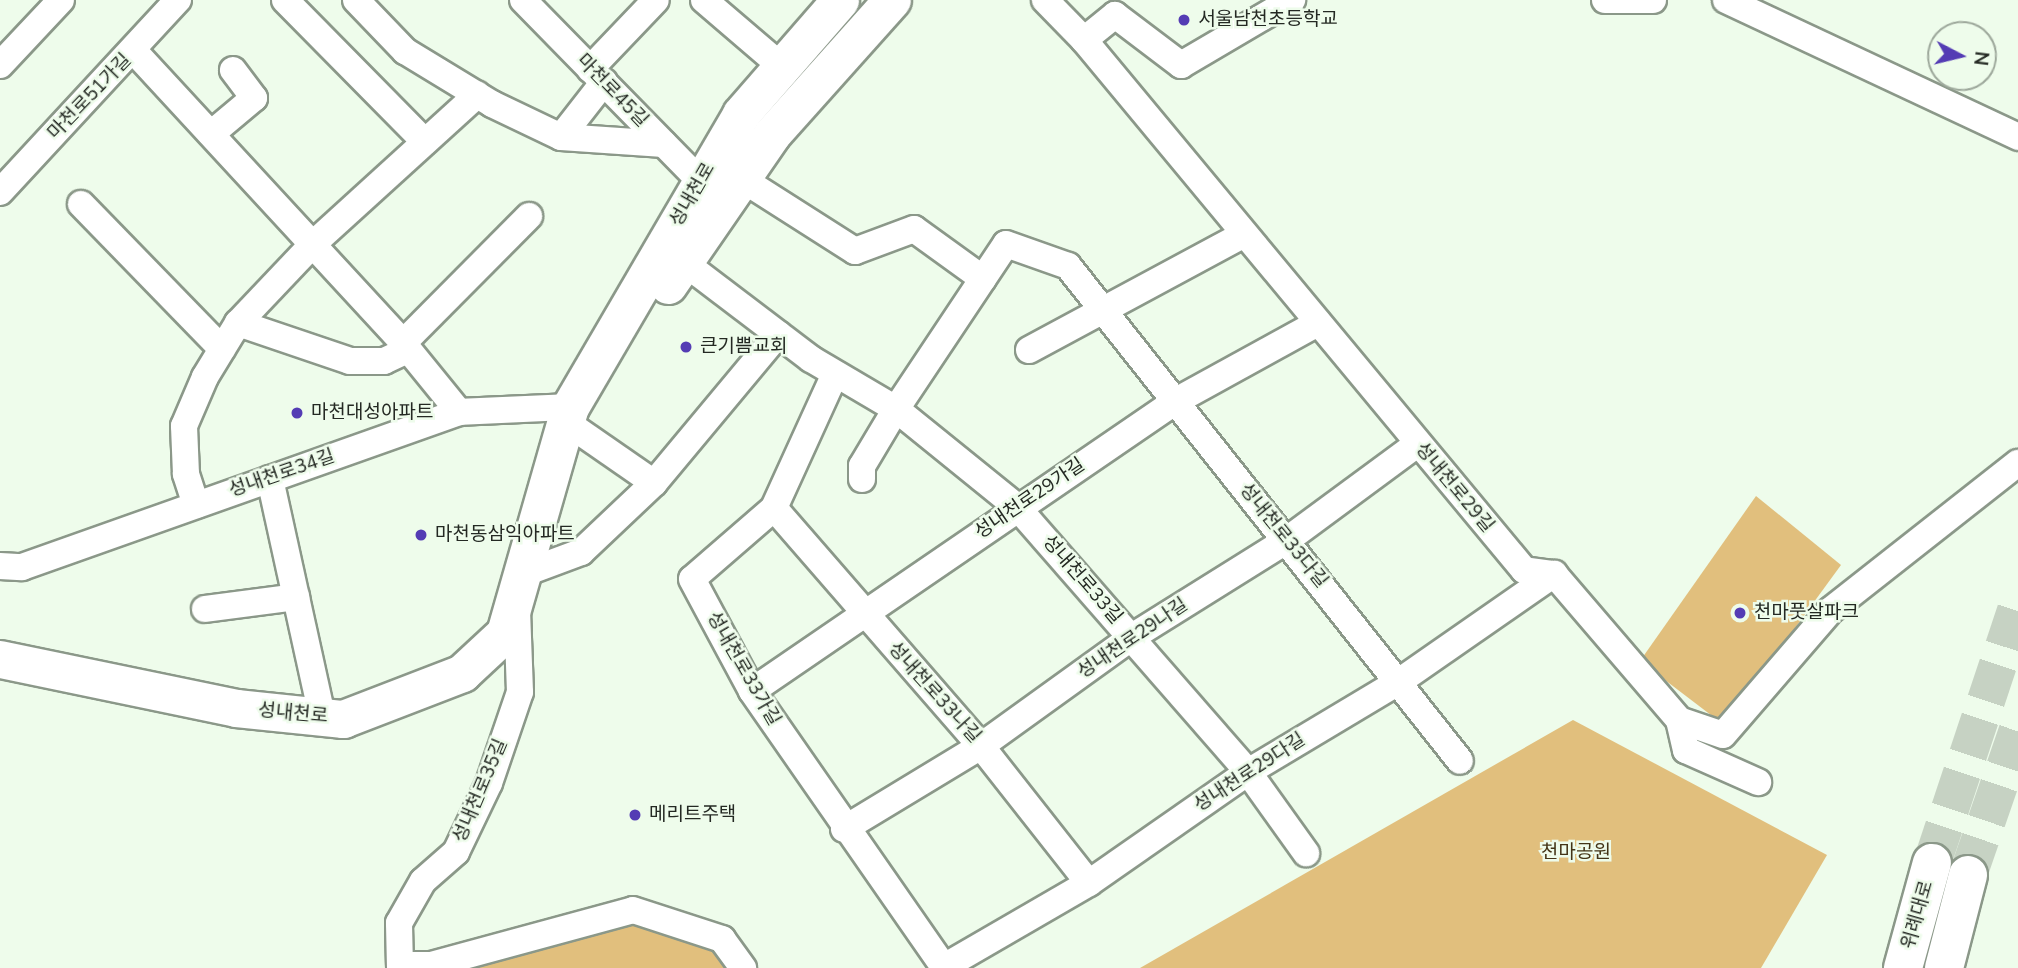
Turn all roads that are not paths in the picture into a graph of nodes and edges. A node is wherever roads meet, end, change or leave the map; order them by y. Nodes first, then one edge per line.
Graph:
1 (61, 0) edge
2 (178, 0) edge
3 (285, 0) edge
4 (356, 0) edge
5 (523, 0) edge
6 (656, 0) edge
7 (704, 0) edge
8 (892, 0) edge
9 (1045, 0) edge
10 (1292, 0) edge
11 (1605, 0) edge
12 (1653, 0) edge
13 (1726, 0) edge
14 (830, 3) edge
15 (1084, 40) junction
16 (134, 51) junction
17 (0, 65) edge
18 (781, 66) junction
19 (233, 70) dead end
20 (597, 76) junction
21 (477, 95) junction
22 (211, 134) junction
23 (2018, 136) edge
24 (561, 137) junction
25 (425, 142) junction
26 (664, 144) junction
27 (742, 179) junction
28 (701, 182) junction
29 (0, 192) edge
30 (81, 204) dead end
31 (529, 216) dead end
32 (1244, 234) junction
33 (313, 244) junction
34 (682, 261) junction
35 (983, 279) junction
36 (1105, 312) junction
37 (238, 323) junction
38 (1318, 323) junction
39 (778, 334) junction
40 (405, 346) junction
41 (222, 349) junction
42 (1029, 350) dead end
43 (835, 374) junction
44 (1176, 401) junction
45 (896, 409) junction
46 (459, 412) junction
47 (568, 415) junction
48 (1417, 444) junction
49 (2018, 463) edge
50 (862, 478) dead end
51 (270, 479) junction
52 (654, 483) junction
53 (196, 505) junction
54 (1017, 507) junction
55 (774, 508) junction
56 (1287, 540) junction
57 (0, 566) edge
58 (1554, 574) junction
59 (519, 584) junction
60 (296, 597) junction
61 (205, 609) dead end
62 (864, 614) junction
63 (1132, 637) junction
64 (0, 659) edge
65 (1400, 681) junction
66 (752, 691) junction
67 (321, 716) junction
68 (1679, 720) junction
69 (981, 746) junction
70 (1460, 761) dead end
71 (1248, 772) junction
72 (1758, 782) dead end
73 (844, 829) junction
74 (1306, 853) dead end
75 (1932, 863) tunnel mouth
76 (1968, 875) tunnel mouth
77 (1089, 883) junction
78 (401, 967) edge
79 (944, 967) edge
80 (744, 968) edge
81 (1903, 968) edge
82 (1944, 968) edge

1 - 17 street
2 - 16 street, 마천로51가길
3 - 25 street
4 - 21 street
5 - 20 street, 마천로45길
6 - 20 street
7 - 18 street
8 - 27 street, 성내천로
9 - 15 street, 성내천로29길
10 - 15 street
11 - 12 street
13 - 23 street
14 - 18 street, 성내천로
15 - 32 street, 성내천로29길
16 - 22 street
16 - 29 street, 마천로51가길
18 - 28 street, 성내천로
19 - 22 street
20 - 24 street
20 - 26 street, 마천로45길
21 - 24 street
21 - 25 street
22 - 33 street
24 - 26 street
25 - 33 street
26 - 28 street, 마천로45길
27 - 34 street, 성내천로
27 - 35 street, 성내천로
28 - 47 street, 성내천로
30 - 41 street
31 - 40 street
32 - 36 street
32 - 38 street, 성내천로29길
33 - 37 street
33 - 40 street
34 - 39 street, 성내천로33길
34 - 47 street, 성내천로
35 - 36 street, 성내천로33다길
35 - 45 street, 성내천로33다길
36 - 42 street
36 - 44 street, 성내천로33다길
37 - 40 street
37 - 41 street
38 - 44 street, 성내천로29가길
38 - 48 street, 성내천로29길
39 - 43 street, 성내천로33길
39 - 52 street
40 - 46 street
41 - 53 street
43 - 45 street, 성내천로33길
43 - 55 street, 성내천로33가길
44 - 54 street, 성내천로29가길
44 - 56 street, 성내천로33다길
45 - 50 street
45 - 54 street, 성내천로33길
46 - 47 street, 성내천로34길
46 - 51 street, 성내천로34길
47 - 52 street
47 - 59 street, 성내천로
48 - 56 street, 성내천로29나길
48 - 58 street, 성내천로29길
49 - 68 street
51 - 53 street, 성내천로34길
51 - 60 street
52 - 59 street
53 - 57 street, 성내천로34길
54 - 62 street, 성내천로29가길
54 - 63 street, 성내천로33길
55 - 62 street, 성내천로33나길
55 - 66 street, 성내천로33가길
56 - 63 street, 성내천로29나길
56 - 65 street, 성내천로33다길
58 - 65 street, 성내천로29다길
58 - 68 street
59 - 67 street, 성내천로
59 - 78 street, 성내천로35길
60 - 61 street
60 - 67 street
62 - 66 street, 성내천로29가길
62 - 69 street, 성내천로33나길
63 - 69 street, 성내천로29나길
63 - 71 street, 성내천로33길
64 - 67 street, 성내천로
65 - 70 street, 성내천로33다길
65 - 71 street, 성내천로29다길
66 - 73 street, 성내천로33가길
68 - 72 street
69 - 73 street, 성내천로29나길
69 - 77 street, 성내천로33나길
71 - 74 street, 성내천로33길
71 - 77 street, 성내천로29다길
73 - 79 street, 성내천로33가길
75 - 81 main road, 위례대로
76 - 82 main road, 위례대로
77 - 79 street, 성내천로29다길
78 - 80 street

